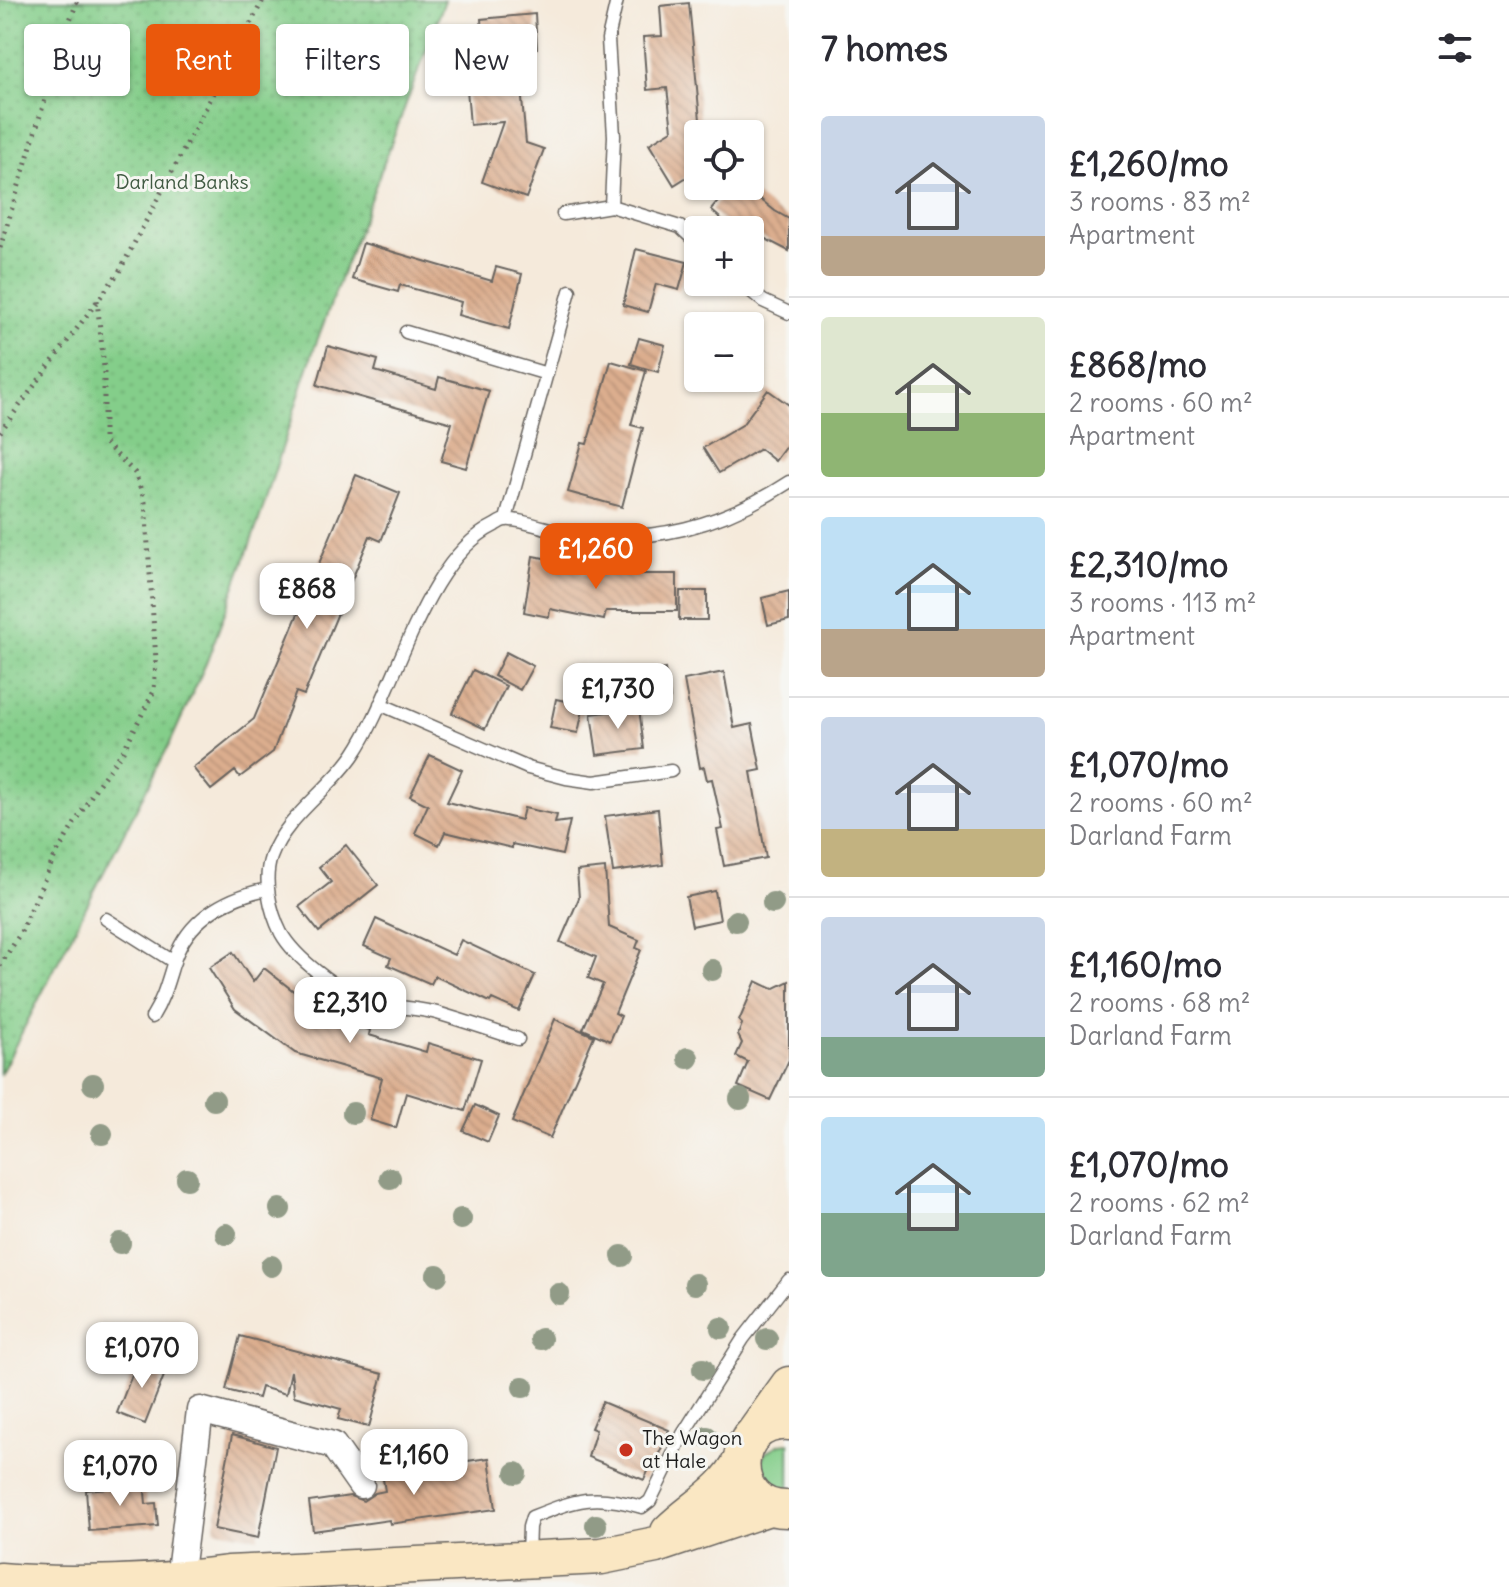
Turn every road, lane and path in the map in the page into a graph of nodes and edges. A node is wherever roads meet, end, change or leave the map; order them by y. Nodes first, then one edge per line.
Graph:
1 (78, 0) edge
2 (263, 0) edge
3 (617, 0) edge
4 (611, 206) junction
5 (563, 214) dead end
6 (684, 231) edge
7 (0, 248) edge
8 (570, 291) dead end
9 (757, 296) edge
10 (97, 300) junction
11 (789, 313) edge
12 (406, 332) dead end
13 (547, 374) junction
14 (0, 432) edge
15 (789, 482) edge
16 (506, 519) junction
17 (380, 704) junction
18 (671, 771) dead end
19 (267, 889) junction
20 (106, 919) dead end
21 (174, 962) junction
22 (0, 966) edge
23 (152, 1017) dead end
24 (518, 1039) dead end
25 (789, 1280) edge
26 (789, 1385) edge
27 (789, 1422) edge
28 (747, 1447) junction
29 (361, 1485) dead end
30 (779, 1508) edge
31 (656, 1545) junction
32 (528, 1561) junction
33 (0, 1581) edge
34 (179, 1584) edge
35 (83, 1586) edge

1 - 7 path
2 - 10 path
3 - 4 lane
4 - 5 lane
4 - 6 lane
8 - 13 lane
9 - 11 lane
10 - 14 path
10 - 22 path
12 - 13 lane
13 - 16 lane
15 - 16 lane
16 - 17 lane
17 - 18 lane
17 - 19 lane
19 - 21 lane
19 - 24 lane
20 - 21 lane
21 - 23 lane
25 - 32 lane
26 - 28 street
27 - 28 street
28 - 30 street
28 - 31 street
29 - 34 street
30 - 31 street
31 - 32 street
32 - 34 street
33 - 35 street
34 - 35 street

